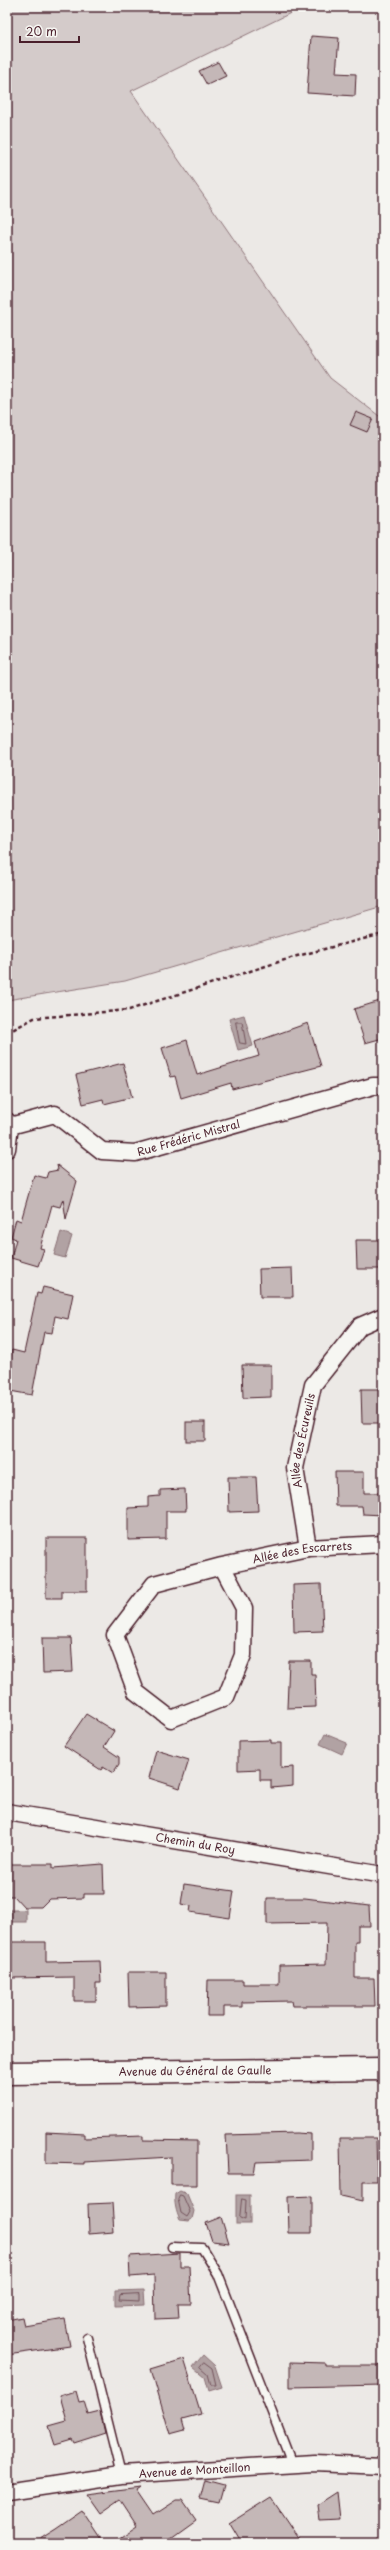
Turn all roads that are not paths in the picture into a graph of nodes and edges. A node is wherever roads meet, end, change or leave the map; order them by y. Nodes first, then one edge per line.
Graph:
1 (383, 1086) edge
2 (9, 1124) edge
3 (7, 1149) edge
4 (383, 1316) edge
5 (383, 1544) edge
6 (308, 1548) junction
7 (222, 1566) junction
8 (7, 1812) edge
9 (383, 1876) edge
10 (383, 2069) edge
11 (7, 2073) edge
12 (172, 2247) dead end
13 (87, 2338) dead end
14 (292, 2464) junction
15 (383, 2466) edge
16 (121, 2475) junction
17 (7, 2492) edge

1 - 2 street, Rue Frédéric Mistral
2 - 3 street
4 - 6 street, Allée des Écureuils
5 - 6 street, Allée des Escarrets
6 - 7 street, Allée des Escarrets
7 - 7 street, Allée des Escarrets
8 - 9 street, Chemin du Roy
10 - 11 main road, Avenue du Général de Gaulle
12 - 14 lane
13 - 16 lane
14 - 15 street, Avenue de Monteillon
14 - 16 street, Avenue de Monteillon
16 - 17 street, Avenue de Monteillon

